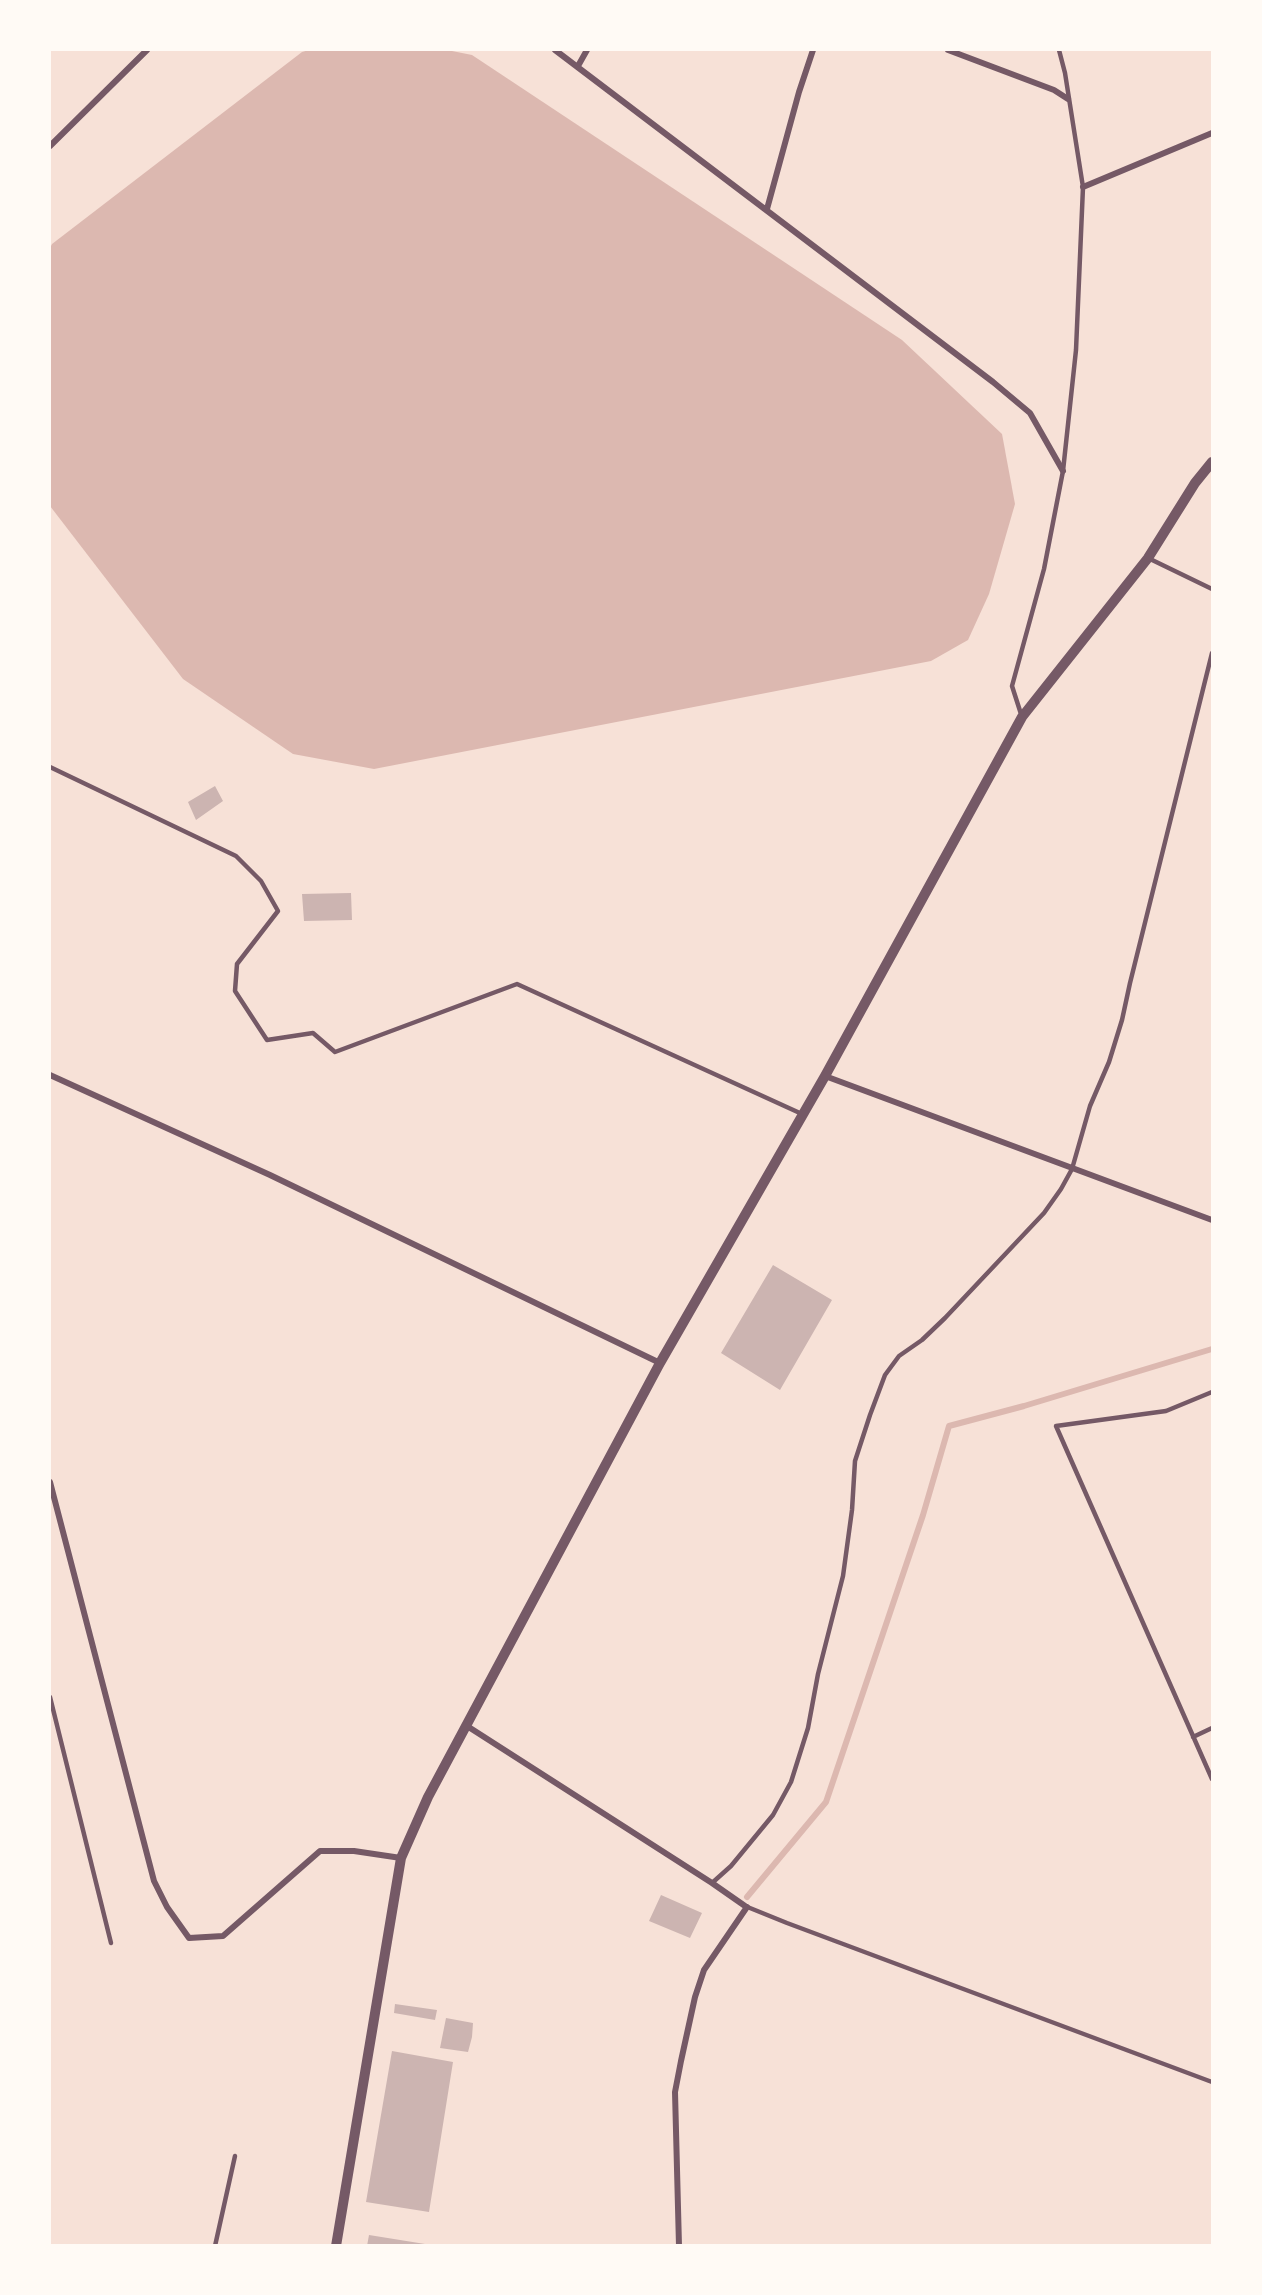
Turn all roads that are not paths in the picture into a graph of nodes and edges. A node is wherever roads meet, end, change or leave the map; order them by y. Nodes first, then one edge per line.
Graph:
1 (147, 50) edge
2 (555, 50) edge
3 (587, 50) edge
4 (813, 50) edge
5 (948, 50) edge
6 (1059, 50) edge
7 (578, 66) junction
8 (1068, 99) junction
9 (1212, 133) edge
10 (50, 146) edge
11 (1083, 187) junction
12 (767, 209) junction
13 (1212, 462) edge
14 (1063, 471) junction
15 (1148, 558) junction
16 (1212, 589) edge
17 (1212, 653) edge
18 (1022, 717) junction
19 (50, 767) edge
20 (50, 1075) edge
21 (825, 1076) junction
22 (803, 1115) junction
23 (1072, 1169) junction
24 (1212, 1220) edge
25 (660, 1363) junction
26 (1212, 1392) edge
27 (50, 1482) edge
28 (50, 1697) edge
29 (467, 1726) junction
30 (1212, 1728) edge
31 (1193, 1737) junction
32 (1212, 1779) edge
33 (401, 1858) junction
34 (712, 1882) junction
35 (746, 1906) junction
36 (111, 1943) dead end
37 (1212, 2082) edge
38 (235, 2156) dead end
39 (215, 2246) edge
40 (336, 2246) edge
41 (679, 2246) edge

1 - 10 street
2 - 7 street
3 - 7 street
4 - 12 street
5 - 8 street
6 - 8 lane
7 - 12 street
8 - 11 lane
9 - 11 street
11 - 14 lane
12 - 14 street
13 - 15 street
14 - 18 lane
15 - 16 lane
15 - 18 street
17 - 23 lane
18 - 21 street
19 - 22 lane
20 - 25 street
21 - 22 street
21 - 23 street
22 - 25 street
23 - 24 street
23 - 34 lane
25 - 29 street
26 - 31 lane
27 - 33 street
28 - 36 lane
29 - 33 street
29 - 34 street
30 - 31 lane
31 - 32 lane
33 - 40 street
34 - 35 street
35 - 37 lane
35 - 41 street
38 - 39 lane

